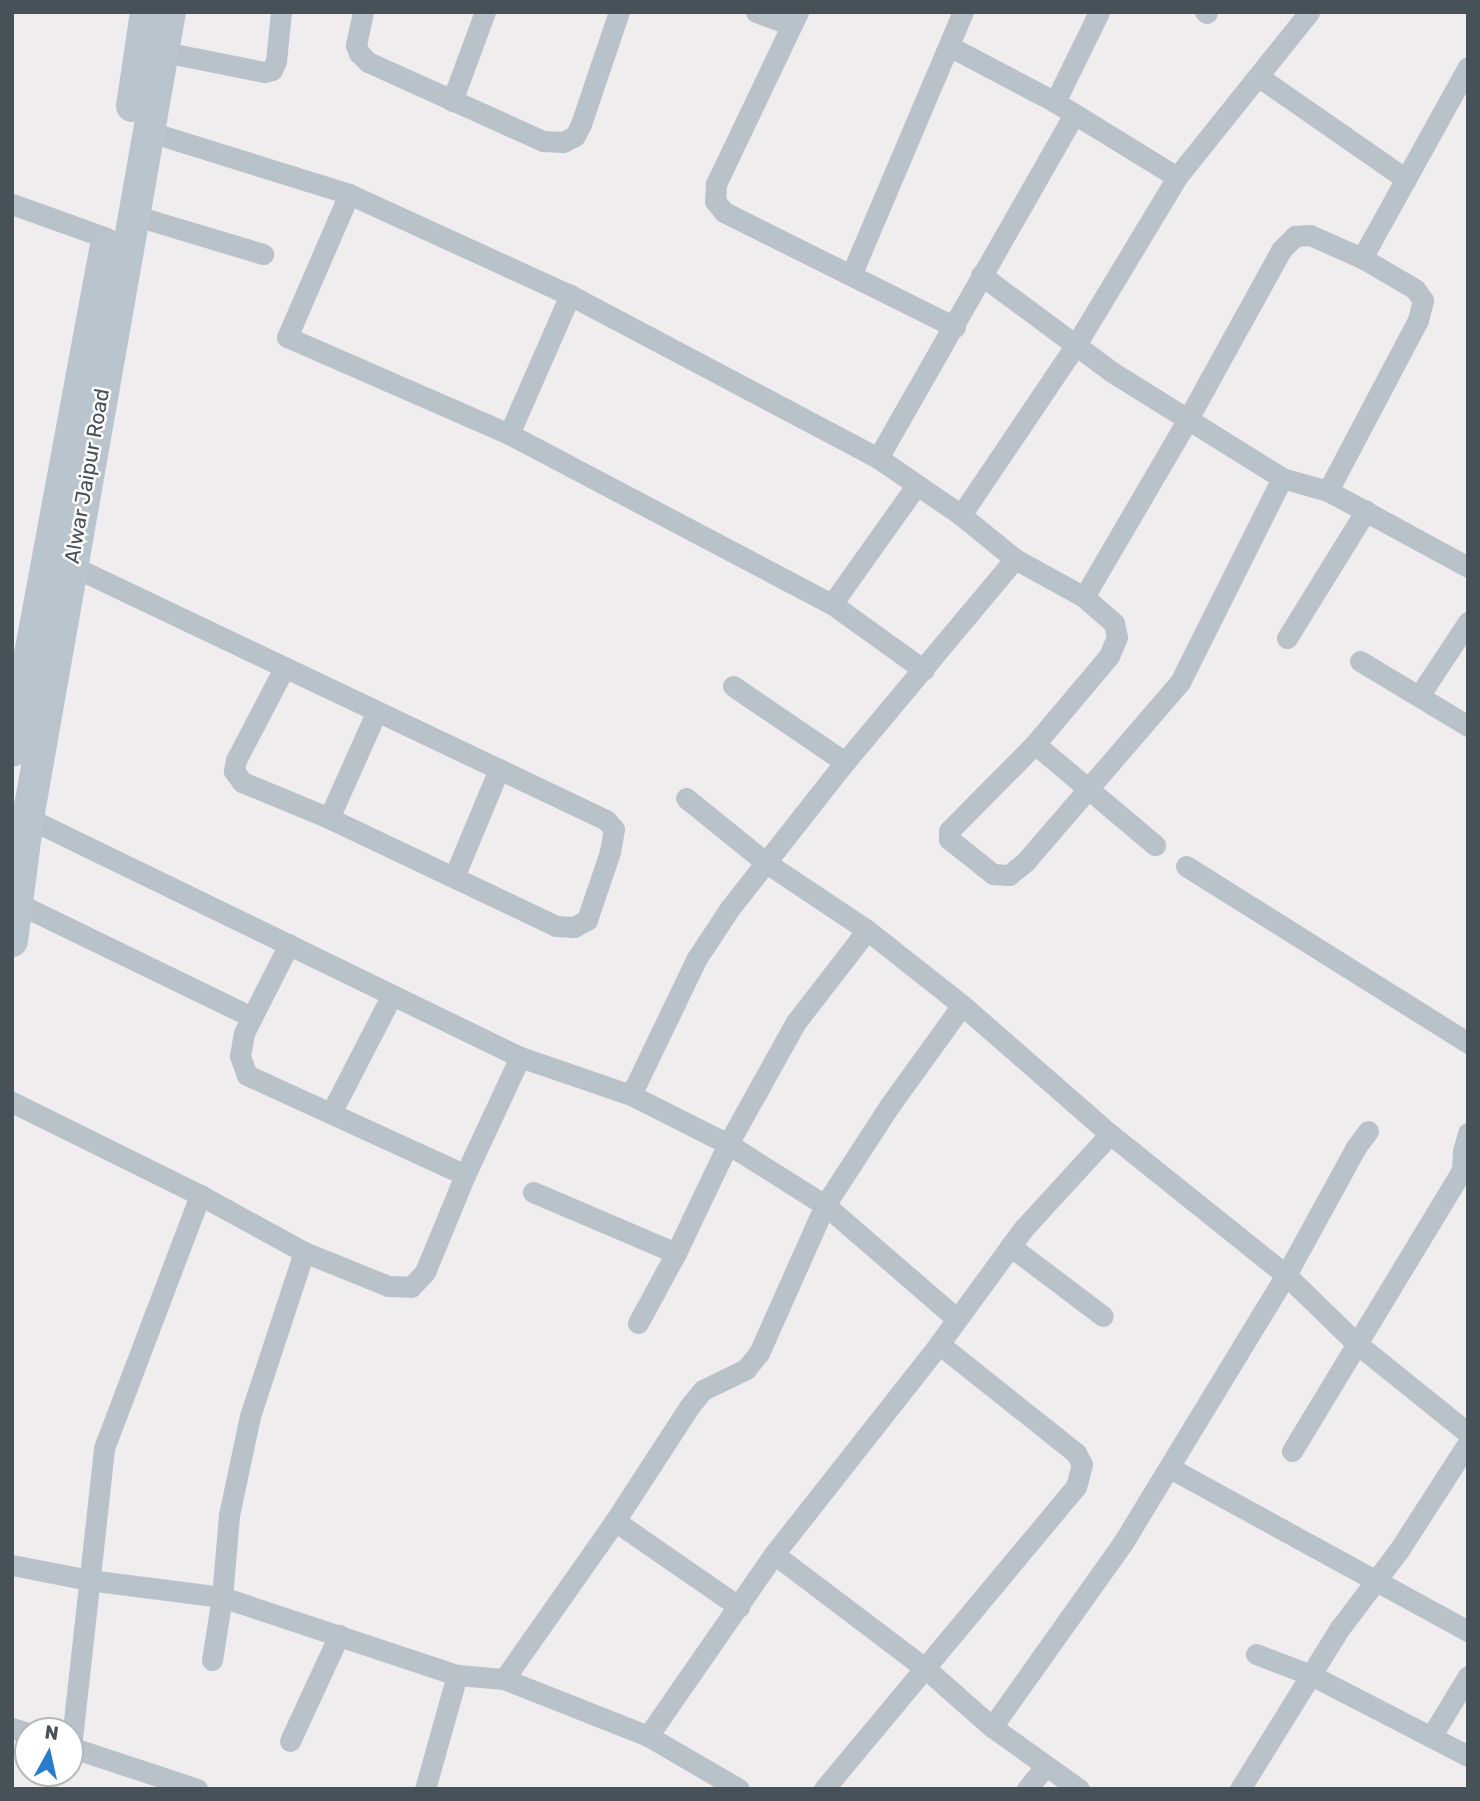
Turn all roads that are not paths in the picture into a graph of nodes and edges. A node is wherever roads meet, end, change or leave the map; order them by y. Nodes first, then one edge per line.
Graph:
1 (146, 12) edge
2 (170, 12) edge
3 (281, 12) edge
4 (363, 12) edge
5 (485, 12) edge
6 (619, 12) edge
7 (756, 12) edge
8 (963, 12) edge
9 (1099, 12) edge
10 (1309, 12) edge
11 (795, 19) edge
12 (949, 46) junction
13 (164, 52) junction
14 (1468, 67) edge
15 (1259, 77) junction
16 (452, 102) junction
17 (1055, 102) junction
18 (1074, 114) junction
19 (148, 131) junction
20 (1177, 177) junction
21 (1406, 179) junction
22 (349, 194) junction
23 (12, 204) edge
24 (132, 215) junction
25 (107, 238) junction
26 (263, 254) dead end
27 (1362, 258) junction
28 (852, 273) junction
29 (981, 275) junction
30 (570, 295) junction
31 (955, 327) junction
32 (1077, 343) junction
33 (1189, 417) junction
34 (509, 434) junction
35 (878, 458) junction
36 (1282, 478) junction
37 (916, 486) junction
38 (1328, 491) junction
39 (1366, 509) junction
40 (961, 514) junction
41 (1015, 559) junction
42 (72, 566) junction
43 (1468, 568) edge
44 (1084, 597) junction
45 (832, 604) junction
46 (1468, 622) edge
47 (1287, 638) dead end
48 (1360, 661) dead end
49 (284, 667) junction
50 (925, 670) junction
51 (733, 686) dead end
52 (1419, 696) junction
53 (376, 713) junction
54 (1468, 726) edge
55 (1035, 744) junction
56 (12, 751) edge
57 (845, 762) junction
58 (499, 769) junction
59 (1091, 789) junction
60 (686, 798) dead end
61 (28, 818) junction
62 (329, 818) junction
63 (1155, 845) dead end
64 (765, 862) junction
65 (1186, 866) dead end
66 (454, 877) junction
67 (17, 903) junction
68 (867, 930) junction
69 (12, 941) edge
70 (289, 944) junction
71 (391, 997) junction
72 (962, 1005) junction
73 (251, 1017) junction
74 (1468, 1043) edge
75 (520, 1057) junction
76 (631, 1094) junction
77 (12, 1102) edge
78 (331, 1113) junction
79 (1368, 1131) dead end
80 (1468, 1133) edge
81 (1110, 1134) junction
82 (728, 1144) junction
83 (1465, 1171) edge
84 (465, 1175) junction
85 (533, 1192) dead end
86 (200, 1195) junction
87 (825, 1205) junction
88 (1010, 1246) junction
89 (304, 1252) junction
90 (676, 1253) junction
91 (1286, 1275) junction
92 (1103, 1316) dead end
93 (957, 1319) junction
94 (638, 1323) dead end
95 (1356, 1343) junction
96 (939, 1344) junction
97 (1468, 1433) edge
98 (1468, 1443) edge
99 (1292, 1451) dead end
100 (1170, 1468) junction
101 (615, 1521) junction
102 (774, 1554) junction
103 (12, 1565) edge
104 (89, 1580) junction
105 (1376, 1583) junction
106 (222, 1597) junction
107 (739, 1607) junction
108 (1468, 1631) edge
109 (339, 1635) junction
110 (1256, 1654) dead end
111 (212, 1660) dead end
112 (925, 1668) junction
113 (457, 1675) junction
114 (1311, 1675) junction
115 (1468, 1676) edge
116 (504, 1679) junction
117 (74, 1717) edge
118 (992, 1727) junction
119 (648, 1735) junction
120 (1431, 1737) junction
121 (290, 1741) dead end
122 (84, 1751) edge
123 (1468, 1756) edge
124 (1045, 1767) junction
125 (197, 1789) edge
126 (425, 1789) edge
127 (739, 1789) edge
128 (824, 1789) edge
129 (1027, 1789) edge
130 (1079, 1789) edge
131 (1240, 1789) edge

1 - 25 main road, Alwar Jaipur Road
2 - 13 main road, Alwar Jaipur Road
3 - 13 street
4 - 16 street
5 - 16 street
6 - 16 street
7 - 11 street
8 - 12 street
9 - 17 street
10 - 15 street
11 - 28 street
12 - 17 street
12 - 28 street
13 - 19 main road, Alwar Jaipur Road
14 - 21 street
15 - 20 street
15 - 21 street
17 - 18 street
18 - 20 street
18 - 29 street
19 - 22 street
19 - 24 main road, Alwar Jaipur Road
20 - 32 street
21 - 27 street
22 - 30 street
22 - 34 street
23 - 25 street
24 - 26 street
24 - 42 main road, Alwar Jaipur Road
25 - 56 main road, Alwar Jaipur Road
27 - 33 street
27 - 38 street
28 - 31 street
29 - 31 street
29 - 32 street
30 - 34 street
30 - 35 street
31 - 35 street
32 - 33 street
32 - 40 street
33 - 36 street
33 - 44 street
34 - 45 street
35 - 37 street
36 - 38 street
36 - 59 street
37 - 40 street
37 - 45 street
38 - 39 street
39 - 43 street
39 - 47 street
40 - 41 street
41 - 44 street
41 - 50 street
42 - 49 street
42 - 61 main road, Alwar Jaipur Road
44 - 55 street
45 - 50 street
46 - 52 street
48 - 52 street
49 - 53 street
49 - 62 street
50 - 57 street
51 - 57 street
52 - 54 street
53 - 58 street
53 - 62 street
55 - 59 street
55 - 59 street
57 - 64 street
58 - 66 street
58 - 66 street
59 - 63 street
60 - 64 street
61 - 67 main road, Alwar Jaipur Road
61 - 70 street
62 - 66 street
64 - 68 street
64 - 76 street
65 - 74 street
67 - 69 main road, Alwar Jaipur Road
67 - 73 street
68 - 72 street
68 - 82 street
70 - 71 street
70 - 73 street
71 - 75 street
71 - 78 street
72 - 81 street
72 - 87 street
73 - 78 street
75 - 76 street
75 - 84 street
76 - 82 street
77 - 86 street
78 - 84 street
79 - 91 street
80 - 83 street
81 - 88 street
81 - 91 street
82 - 87 street
82 - 90 street
83 - 95 street
84 - 89 street
85 - 90 street
86 - 89 street
86 - 104 street
87 - 93 street
87 - 101 street
88 - 92 street
88 - 93 street
89 - 106 street
90 - 94 street
91 - 95 street
91 - 100 street
93 - 96 street
95 - 97 street
95 - 99 street
96 - 102 street
96 - 112 street
98 - 105 street
100 - 105 street
100 - 118 street
101 - 107 street
101 - 116 street
102 - 107 street
102 - 112 street
103 - 104 street
104 - 106 street
104 - 117 street
105 - 108 street
105 - 114 street
106 - 109 street
106 - 111 street
107 - 119 street
109 - 113 street
109 - 121 street
110 - 114 street
112 - 118 street
112 - 128 street
113 - 116 street
113 - 126 street
114 - 120 street
114 - 131 street
115 - 120 street
116 - 119 street
118 - 124 street
119 - 127 street
120 - 123 street
122 - 125 street
124 - 129 street
124 - 130 street

